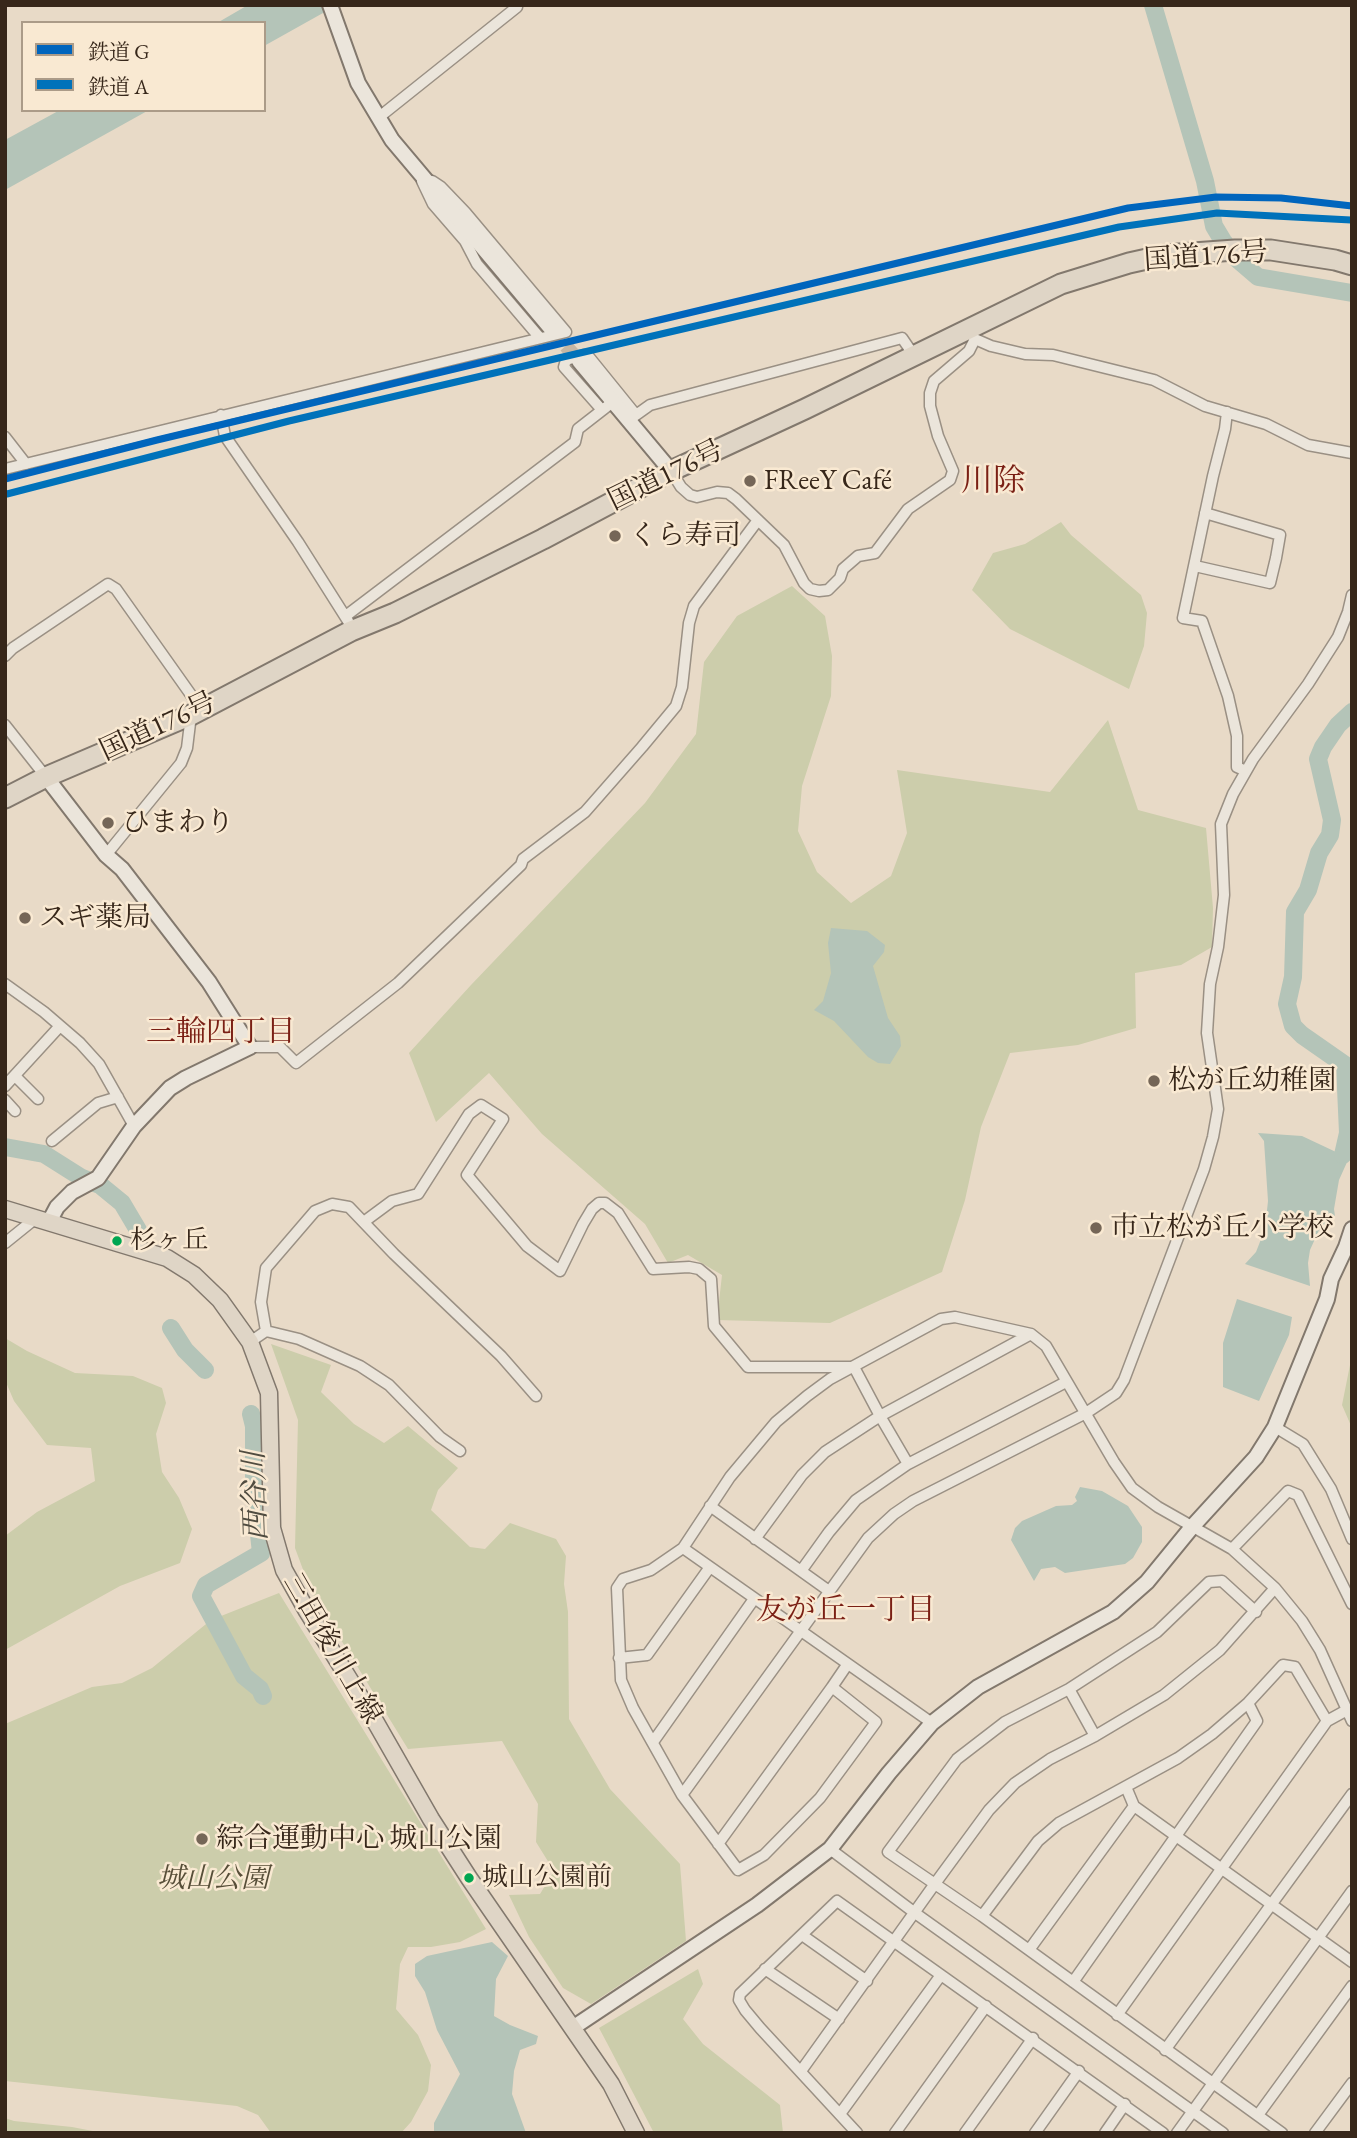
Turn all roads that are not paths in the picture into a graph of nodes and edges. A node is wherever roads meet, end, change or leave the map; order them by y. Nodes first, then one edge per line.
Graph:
1 (330, 5) edge
2 (515, 5) edge
3 (378, 118) junction
4 (1352, 264) edge
5 (553, 333) joint
6 (971, 335) junction
7 (915, 357) junction
8 (579, 361) tunnel mouth
9 (608, 406) junction
10 (1227, 412) junction
11 (221, 415) junction
12 (633, 417) junction
13 (5, 437) edge
14 (1352, 453) edge
15 (26, 464) junction
16 (5, 469) edge
17 (671, 471) junction
18 (1205, 513) junction
19 (758, 520) junction
20 (1195, 566) junction
21 (1352, 595) edge
22 (349, 623) junction
23 (5, 656) edge
24 (196, 712) junction
25 (5, 725) edge
26 (1246, 771) junction
27 (46, 777) junction
28 (5, 798) edge
29 (106, 855) junction
30 (5, 984) edge
31 (60, 1026) junction
32 (250, 1047) junction
33 (15, 1076) junction
34 (5, 1086) edge
35 (118, 1097) junction
36 (38, 1099) dead end
37 (5, 1100) edge
38 (15, 1111) dead end
39 (134, 1126) junction
40 (52, 1141) dead end
41 (5, 1209) edge
42 (42, 1220) junction
43 (365, 1221) junction
44 (1352, 1229) edge
45 (5, 1243) edge
46 (266, 1331) junction
47 (1031, 1334) junction
48 (250, 1342) junction
49 (854, 1367) junction
50 (1066, 1382) junction
51 (536, 1396) dead end
52 (1086, 1413) junction
53 (880, 1416) junction
54 (1275, 1427) junction
55 (460, 1451) dead end
56 (908, 1464) junction
57 (710, 1506) junction
58 (1192, 1527) junction
59 (755, 1539) junction
60 (1352, 1539) edge
61 (683, 1548) junction
62 (1232, 1549) junction
63 (710, 1567) junction
64 (801, 1571) junction
65 (1275, 1588) junction
66 (829, 1591) junction
67 (754, 1599) junction
68 (1352, 1604) edge
69 (1256, 1612) junction
70 (800, 1631) junction
71 (619, 1658) junction
72 (847, 1665) junction
73 (832, 1687) junction
74 (1069, 1689) junction
75 (1248, 1703) junction
76 (1347, 1710) junction
77 (1327, 1721) junction
78 (1352, 1721) edge
79 (932, 1723) junction
80 (1095, 1736) junction
81 (653, 1742) junction
82 (1126, 1787) junction
83 (1352, 1794) edge
84 (682, 1795) junction
85 (1134, 1806) junction
86 (1177, 1837) junction
87 (718, 1844) junction
88 (830, 1849) junction
89 (1221, 1870) junction
90 (934, 1885) junction
91 (1352, 1891) edge
92 (1271, 1905) junction
93 (915, 1913) junction
94 (982, 1916) junction
95 (802, 1935) junction
96 (1318, 1937) junction
97 (895, 1942) junction
98 (1029, 1950) junction
99 (1352, 1962) edge
100 (765, 1969) junction
101 (941, 1975) junction
102 (867, 1981) junction
103 (1073, 1982) junction
104 (1352, 1986) edge
105 (986, 2007) junction
106 (1117, 2015) junction
107 (839, 2020) junction
108 (574, 2028) junction
109 (1033, 2038) junction
110 (1166, 2050) junction
111 (801, 2071) junction
112 (1079, 2071) junction
113 (1213, 2083) junction
114 (1352, 2083) edge
115 (1125, 2104) junction
116 (1191, 2111) junction
117 (840, 2114) junction
118 (1258, 2115) junction
119 (636, 2133) edge
120 (857, 2133) edge
121 (895, 2133) edge
122 (965, 2133) edge
123 (1035, 2133) edge
124 (1105, 2133) edge
125 (1163, 2133) edge
126 (1177, 2133) edge
127 (1223, 2133) edge
128 (1282, 2133) edge
129 (1315, 2133) edge

1 - 3 street
2 - 3 street
3 - 5 street
4 - 6 highway, 国道176号
5 - 11 street
6 - 7 highway, 国道176号
6 - 10 street
6 - 19 street
7 - 12 street
7 - 17 highway, 国道176号
8 - 9 street
9 - 12 street
9 - 12 street
9 - 22 street
10 - 14 street
10 - 18 street
11 - 15 street
11 - 22 street
12 - 17 street
13 - 15 street
15 - 16 street
17 - 19 street
17 - 22 highway, 国道176号
18 - 20 street
18 - 20 street
19 - 32 street
20 - 26 street
21 - 26 street
22 - 24 highway, 国道176号
23 - 24 street
24 - 27 highway, 国道176号
24 - 29 street
25 - 27 street
26 - 52 street
27 - 28 highway, 国道176号
27 - 29 street
29 - 32 street
30 - 31 street
31 - 33 street
31 - 35 street
32 - 39 street
33 - 34 street
33 - 36 street
35 - 39 street
35 - 40 street
37 - 38 street
39 - 42 street
41 - 42 main road, 三田後川上線
42 - 45 street
42 - 48 main road, 三田後川上線
43 - 46 street
43 - 49 street
43 - 51 street
44 - 54 street
46 - 48 street
46 - 55 street
47 - 49 street
47 - 50 street
47 - 53 street
48 - 108 main road, 三田後川上線
49 - 53 street
49 - 57 street
50 - 52 street
50 - 56 street
52 - 58 street
52 - 66 street
53 - 56 street
53 - 59 street
54 - 58 street
54 - 60 street
56 - 64 street
57 - 59 street
57 - 61 street
58 - 62 street
58 - 79 street
59 - 64 street
61 - 63 street
61 - 71 street
62 - 65 street
62 - 68 street
63 - 67 street
63 - 71 street
64 - 66 street
65 - 69 street
65 - 76 street
66 - 70 street
67 - 70 street
67 - 81 street
69 - 74 street
69 - 80 street
70 - 72 street
70 - 84 street
71 - 81 street
72 - 73 street
72 - 79 street
73 - 87 street
73 - 87 street
74 - 80 street
74 - 90 street
75 - 77 street
75 - 82 street
75 - 86 street
76 - 77 street
76 - 78 street
77 - 89 street
79 - 88 street
80 - 90 street
81 - 84 street
82 - 85 street
82 - 94 street
83 - 92 street
84 - 87 street
85 - 86 street
85 - 98 street
86 - 89 street
86 - 103 street
88 - 93 street
88 - 108 street
89 - 92 street
89 - 106 street
90 - 93 street
90 - 94 street
91 - 96 street
92 - 96 street
92 - 110 street
93 - 97 street
93 - 116 street
94 - 98 street
95 - 97 street
95 - 100 street
95 - 102 street
96 - 99 street
96 - 113 street
97 - 101 street
97 - 102 street
98 - 103 street
100 - 107 street
100 - 111 street
101 - 105 street
101 - 117 street
102 - 107 street
103 - 106 street
104 - 118 street
105 - 109 street
105 - 121 street
106 - 110 street
107 - 111 street
108 - 119 main road, 三田後川上線
109 - 112 street
109 - 122 street
110 - 113 street
111 - 117 street
112 - 115 street
112 - 123 street
113 - 116 street
113 - 118 street
114 - 129 street
115 - 124 street
115 - 125 street
116 - 126 street
116 - 127 street
117 - 120 street
118 - 128 street

